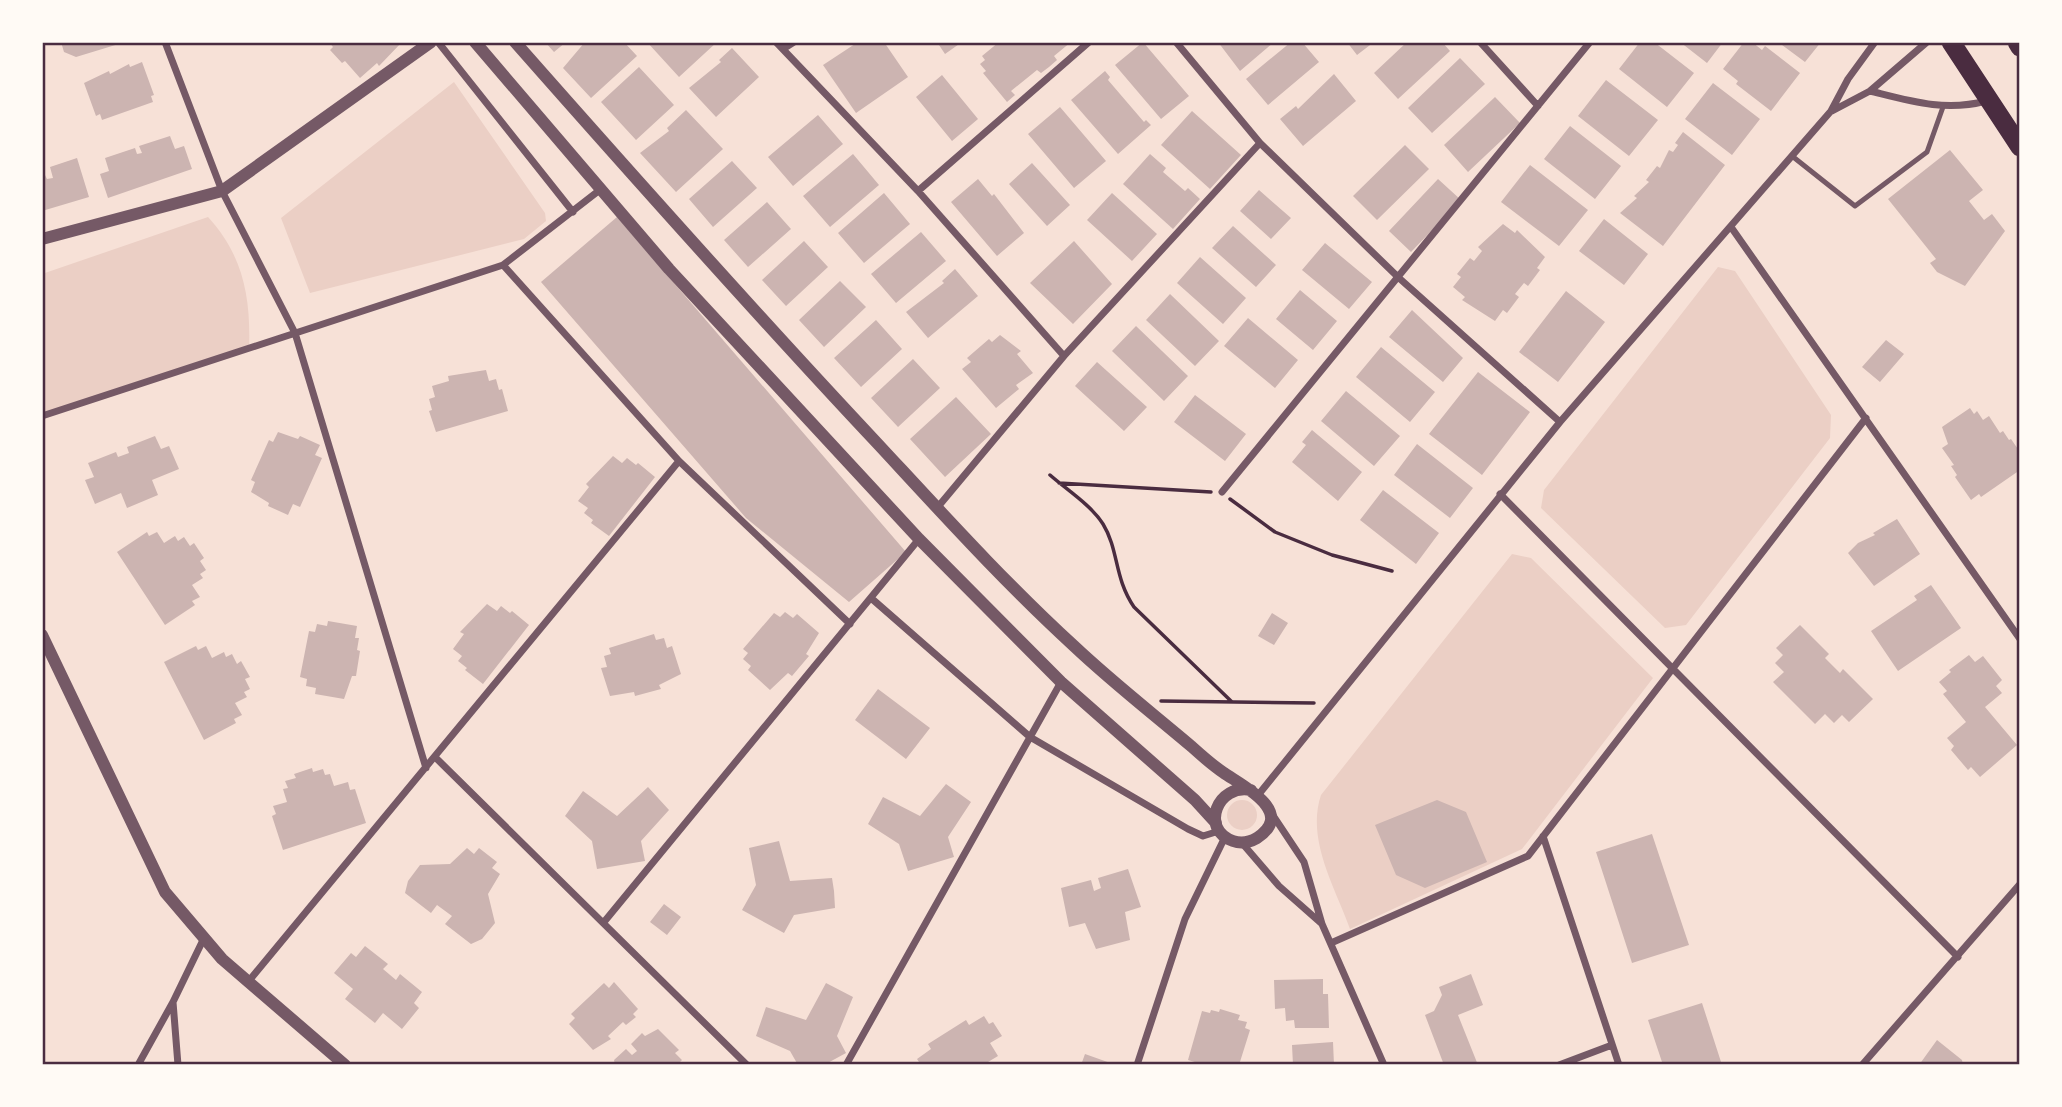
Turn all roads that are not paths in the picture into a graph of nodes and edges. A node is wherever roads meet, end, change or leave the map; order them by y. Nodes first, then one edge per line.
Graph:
1 (165, 42) edge
2 (432, 42) edge
3 (438, 42) edge
4 (475, 42) edge
5 (515, 42) edge
6 (776, 42) edge
7 (794, 42) edge
8 (1089, 42) edge
9 (1176, 42) edge
10 (1480, 42) edge
11 (1590, 42) edge
12 (1875, 42) edge
13 (1927, 42) edge
14 (1951, 42) edge
15 (2017, 42) edge
16 (2020, 47) edge
17 (783, 50) junction
18 (1870, 91) junction
19 (1989, 100) junction
20 (1538, 106) junction
21 (1943, 107) junction
22 (1831, 111) junction
23 (1260, 143) junction
24 (2020, 148) edge
25 (1792, 156) junction
26 (601, 189) junction
27 (222, 191) junction
28 (918, 191) junction
29 (573, 212) junction
30 (1731, 227) junction
31 (42, 239) edge
32 (503, 265) junction
33 (1399, 278) junction
34 (295, 333) junction
35 (1064, 356) junction
36 (42, 416) edge
37 (1866, 418) junction
38 (1560, 422) junction
39 (680, 461) junction
40 (1222, 492) road end
41 (1500, 495) junction
42 (937, 508) junction
43 (919, 539) junction
44 (871, 598) junction
45 (850, 624) junction
46 (42, 635) edge
47 (2020, 639) edge
48 (1672, 668) junction
49 (1061, 682) junction
50 (1030, 737) junction
51 (435, 757) junction
52 (426, 768) junction
53 (1255, 792) junction
54 (1268, 808) junction
55 (1220, 830) junction
56 (1543, 836) junction
57 (1241, 843) junction
58 (2020, 884) edge
59 (604, 922) junction
60 (1322, 924) junction
61 (204, 938) junction
62 (1331, 943) junction
63 (1958, 957) junction
64 (248, 982) junction
65 (173, 1002) junction
66 (1612, 1045) junction
67 (138, 1065) edge
68 (178, 1065) edge
69 (345, 1065) edge
70 (747, 1065) edge
71 (846, 1065) edge
72 (1137, 1065) edge
73 (1384, 1065) edge
74 (1559, 1065) edge
75 (1619, 1065) edge
76 (1862, 1065) edge

1 - 27 street
2 - 27 street
3 - 29 street
4 - 26 street
5 - 42 street
6 - 17 street
7 - 17 street
8 - 28 street
9 - 23 street
10 - 20 street
11 - 20 street
12 - 22 street
13 - 18 street
14 - 19 highway
15 - 16 highway
17 - 28 street
18 - 21 street
18 - 22 street
19 - 21 street
19 - 24 highway
20 - 33 street
21 - 25 lane
22 - 25 street
23 - 33 street
23 - 35 street
25 - 30 street
26 - 29 street
26 - 43 street
27 - 31 street
27 - 34 street
28 - 35 street
29 - 32 street
30 - 37 street
30 - 38 street
32 - 34 street
32 - 39 street
33 - 38 street
33 - 40 street
34 - 36 street
34 - 52 street
35 - 42 street
37 - 47 street
37 - 48 street
38 - 41 street
39 - 45 street
39 - 51 street
41 - 48 street
41 - 53 street
42 - 53 street
43 - 44 street
43 - 49 street
44 - 45 street
44 - 50 street
45 - 59 street
46 - 61 street
48 - 56 street
48 - 63 street
49 - 50 street
49 - 55 street
50 - 55 street
50 - 71 street
51 - 52 street
51 - 59 street
52 - 64 street
53 - 54 street
53 - 55 street
54 - 57 street
54 - 60 street
55 - 57 street
55 - 72 street
56 - 62 street
56 - 66 street
57 - 60 street
58 - 63 street
59 - 70 street
60 - 62 street
61 - 64 street
61 - 65 street
62 - 73 street
63 - 76 street
64 - 69 street
65 - 67 street
65 - 68 street
66 - 74 street
66 - 75 street

